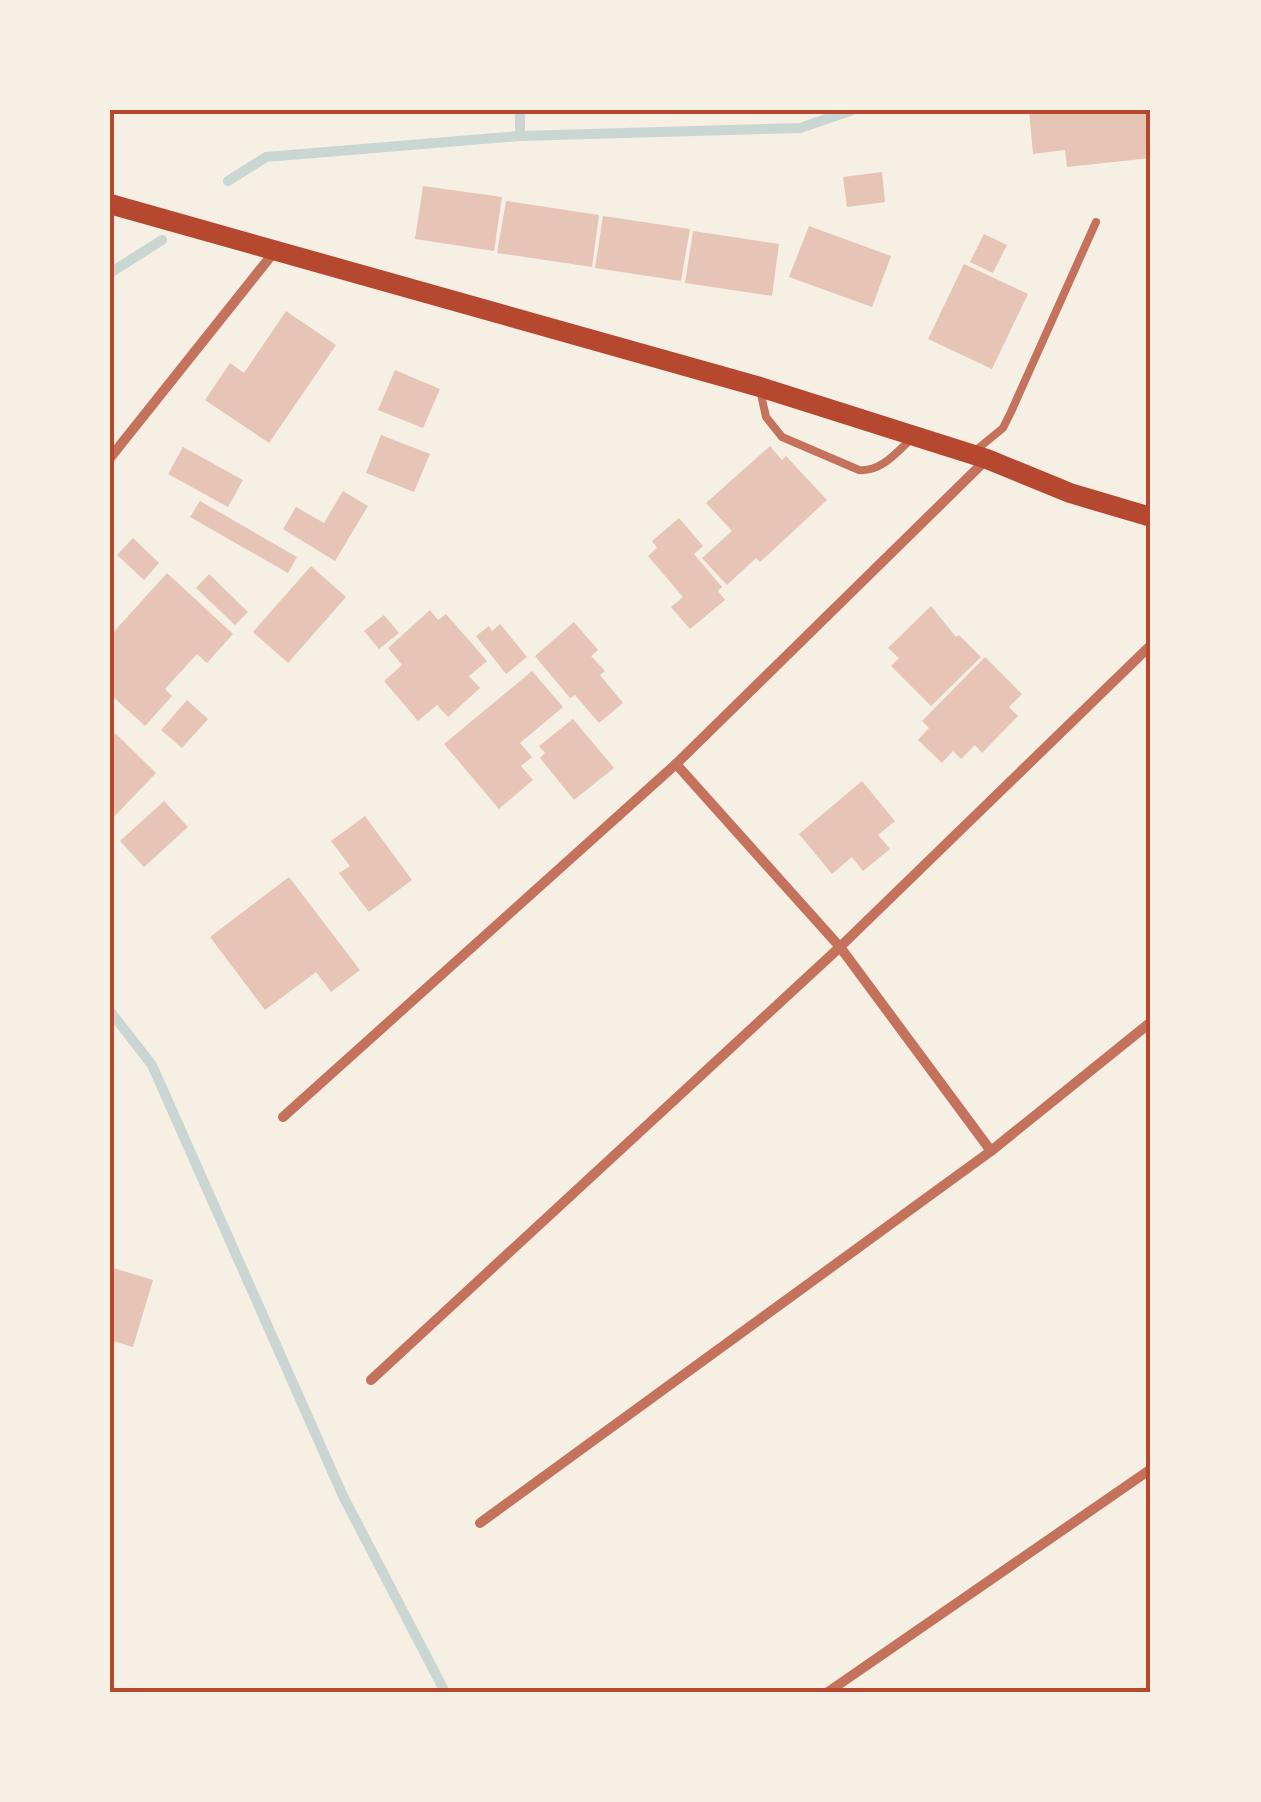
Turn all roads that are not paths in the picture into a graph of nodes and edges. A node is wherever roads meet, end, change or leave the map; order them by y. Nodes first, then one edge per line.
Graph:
1 (110, 204) edge
2 (1096, 222) dead end
3 (275, 252) junction
4 (760, 386) junction
5 (915, 436) junction
6 (979, 456) junction
7 (110, 458) edge
8 (1151, 517) edge
9 (1151, 645) edge
10 (676, 764) junction
11 (840, 946) junction
12 (1151, 1022) edge
13 (284, 1117) dead end
14 (990, 1151) junction
15 (372, 1380) dead end
16 (1151, 1469) edge
17 (480, 1523) dead end
18 (828, 1692) edge

1 - 3 main road
2 - 6 lane
3 - 4 main road
3 - 7 street
4 - 5 main road
4 - 5 lane
5 - 6 main road
6 - 8 main road
6 - 10 street
9 - 11 street
10 - 11 street
10 - 13 street
11 - 14 street
11 - 15 street
12 - 14 street
14 - 17 street
16 - 18 street

